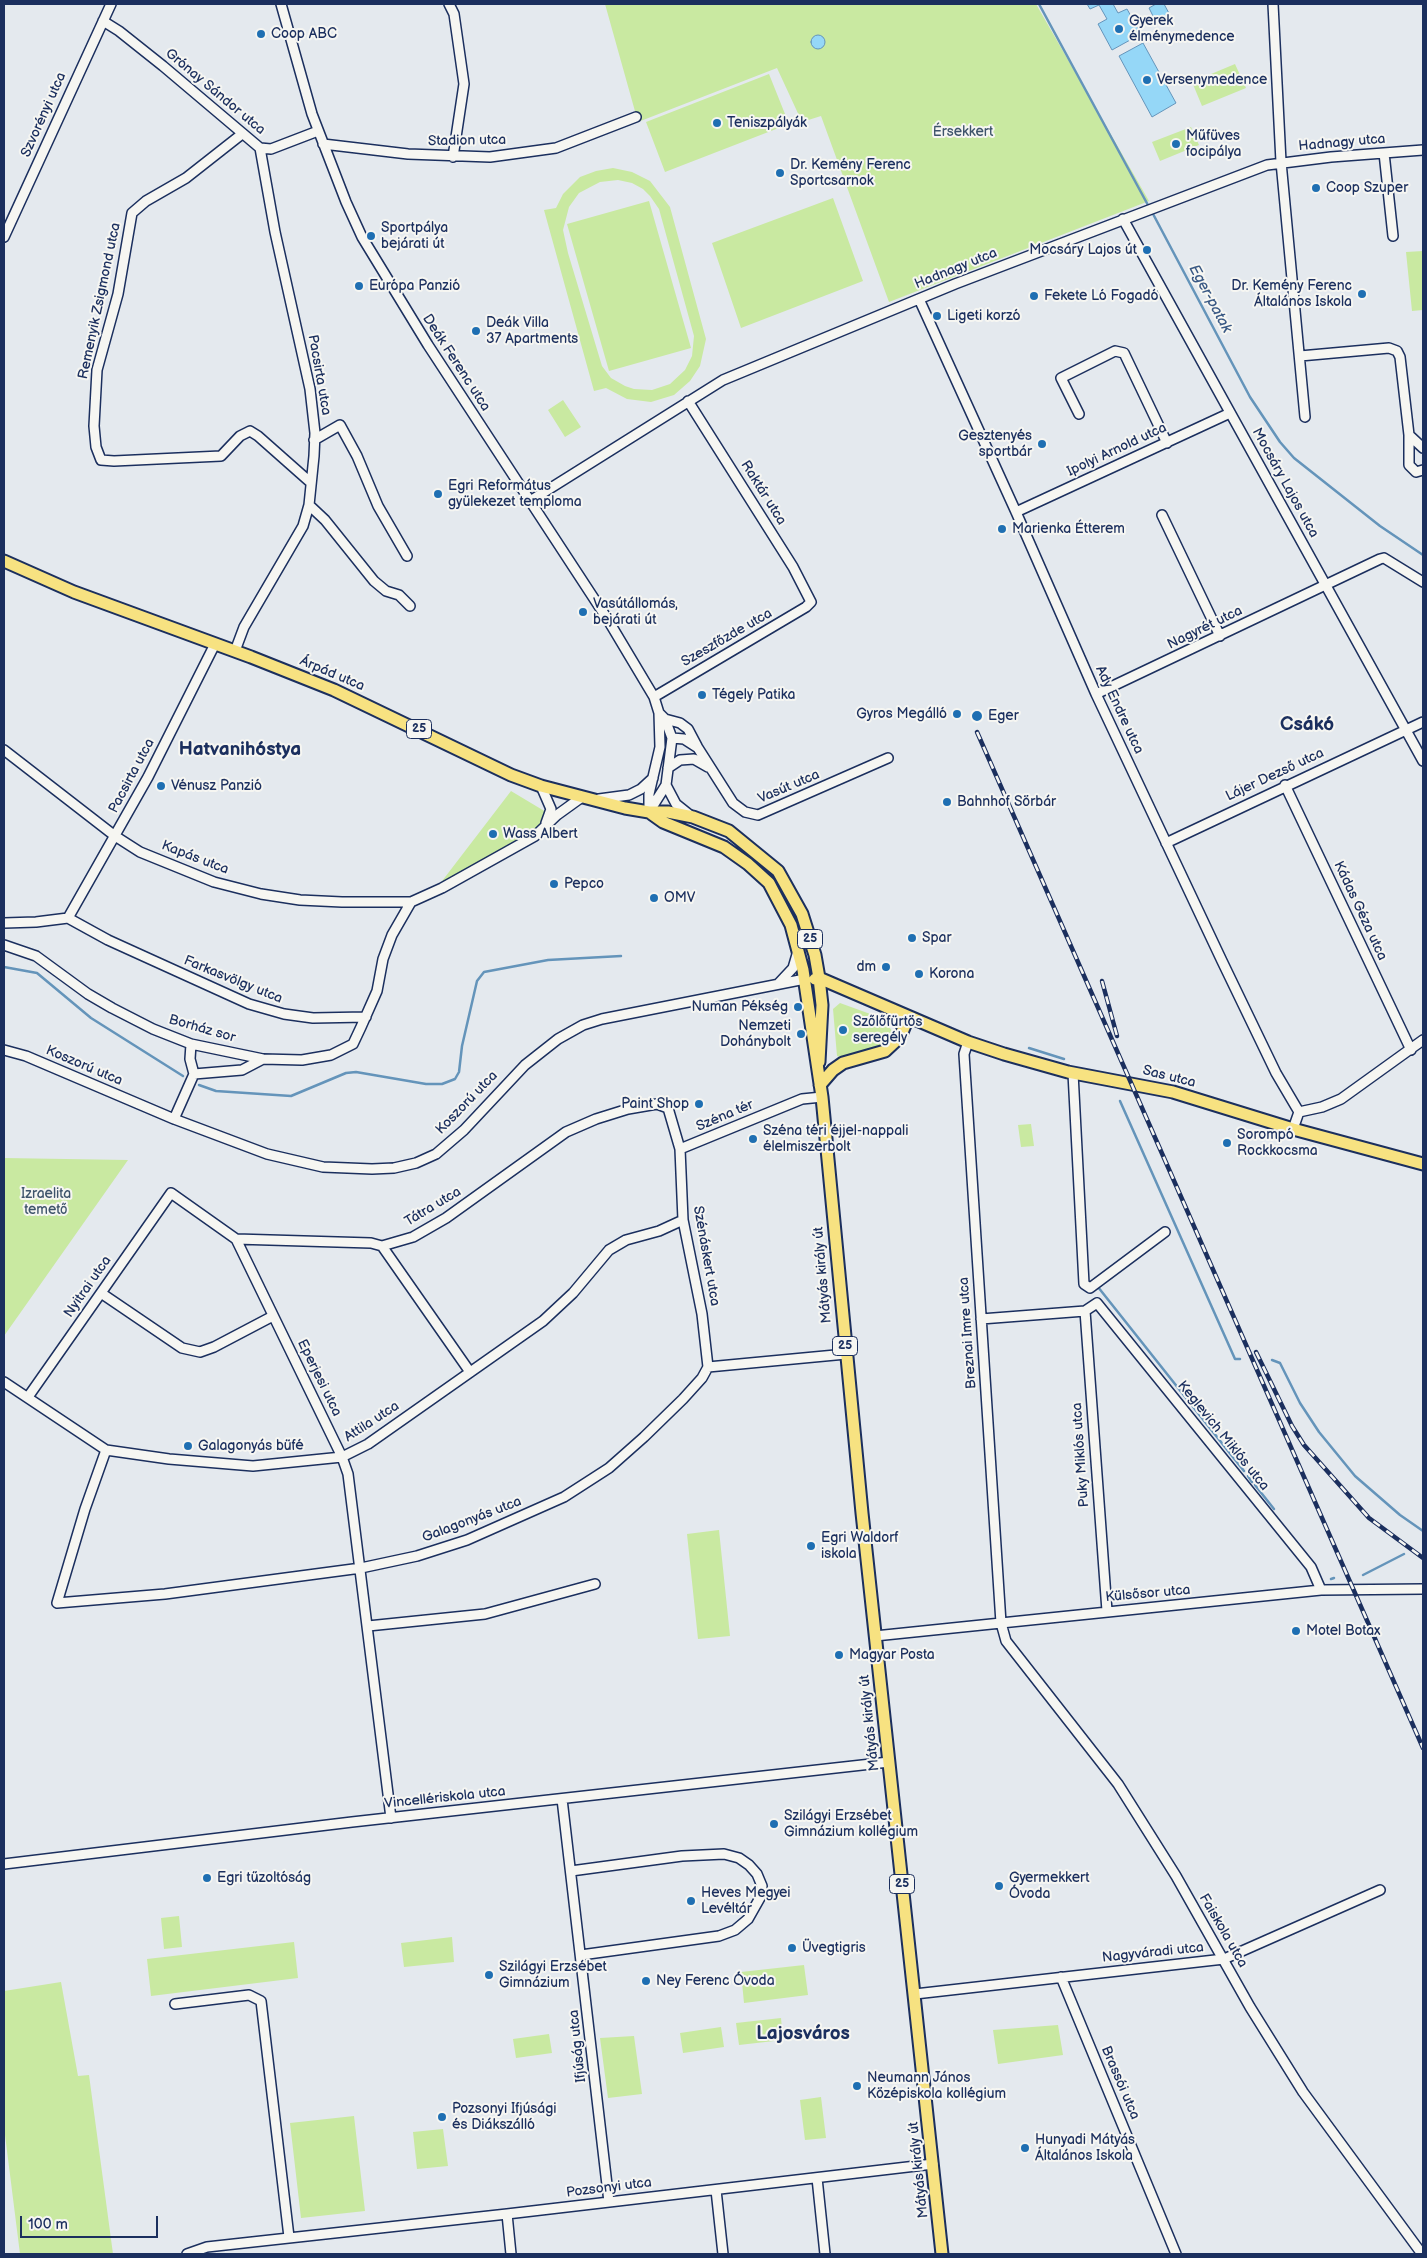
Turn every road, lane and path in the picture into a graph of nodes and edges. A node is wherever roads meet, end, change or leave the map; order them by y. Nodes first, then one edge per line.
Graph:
1 (111, 4) edge
2 (281, 4) edge
3 (449, 4) edge
4 (1273, 4) edge
5 (103, 21) junction
6 (636, 117) dead end
7 (318, 131) junction
8 (242, 134) junction
9 (323, 144) junction
10 (260, 148) junction
11 (1423, 150) edge
12 (1384, 153) junction
13 (453, 157) junction
14 (1281, 162) junction
15 (1123, 219) junction
16 (1393, 236) dead end
17 (4, 237) edge
18 (919, 298) junction
19 (1300, 356) junction
20 (688, 401) junction
21 (1230, 413) junction
22 (1079, 414) dead end
23 (1305, 417) dead end
24 (1409, 434) junction
25 (314, 440) junction
26 (1167, 443) junction
27 (1423, 448) edge
28 (1423, 470) edge
29 (310, 482) junction
30 (530, 501) junction
31 (309, 505) junction
32 (1016, 512) junction
33 (1162, 515) dead end
34 (407, 556) dead end
35 (4, 561) edge
36 (1423, 582) edge
37 (1326, 585) junction
38 (811, 602) joint
39 (410, 606) dead end
40 (1220, 636) junction
41 (215, 644) junction
42 (235, 651) junction
43 (1096, 694) junction
44 (654, 697) junction
45 (661, 718) junction
46 (1423, 722) edge
47 (1405, 729) junction
48 (672, 738) junction
49 (660, 747) junction
50 (698, 748) junction
51 (4, 750) edge
52 (888, 758) dead end
53 (1423, 761) edge
54 (668, 768) junction
55 (710, 768) junction
56 (653, 778) junction
57 (666, 785) junction
58 (1285, 785) junction
59 (541, 786) junction
60 (587, 798) junction
61 (649, 812) junction
62 (693, 817) junction
63 (544, 826) junction
64 (115, 836) junction
65 (1166, 842) junction
66 (411, 902) junction
67 (68, 918) junction
68 (4, 923) edge
69 (4, 945) edge
70 (799, 948) junction
71 (819, 978) junction
72 (804, 979) junction
73 (778, 984) junction
74 (366, 1017) junction
75 (908, 1018) junction
76 (1423, 1040) edge
77 (968, 1042) junction
78 (191, 1044) junction
79 (4, 1050) edge
80 (1411, 1050) junction
81 (821, 1051) junction
82 (263, 1059) junction
83 (843, 1063) junction
84 (818, 1069) junction
85 (1073, 1073) junction
86 (194, 1074) junction
87 (820, 1085) junction
88 (822, 1097) junction
89 (1299, 1112) junction
90 (174, 1119) junction
91 (1293, 1129) junction
92 (680, 1150) junction
93 (1423, 1164) edge
94 (683, 1220) junction
95 (1166, 1232) dead end
96 (236, 1239) junction
97 (382, 1246) junction
98 (101, 1293) junction
99 (1084, 1312) junction
100 (273, 1316) junction
101 (981, 1319) junction
102 (846, 1354) junction
103 (708, 1367) junction
104 (470, 1372) junction
105 (4, 1382) edge
106 (28, 1397) junction
107 (106, 1450) junction
108 (342, 1457) junction
109 (361, 1568) junction
110 (595, 1584) dead end
111 (1423, 1589) edge
112 (1321, 1590) junction
113 (1107, 1611) junction
114 (1001, 1623) junction
115 (368, 1626) junction
116 (875, 1636) junction
117 (889, 1762) junction
118 (562, 1799) junction
119 (391, 1818) junction
120 (4, 1864) edge
121 (571, 1871) junction
122 (1380, 1890) dead end
123 (582, 1955) junction
124 (1224, 1959) junction
125 (1061, 1977) junction
126 (915, 1994) junction
127 (175, 2004) dead end
128 (933, 2164) junction
129 (817, 2178) junction
130 (716, 2190) junction
131 (609, 2202) junction
132 (507, 2214) junction
133 (289, 2237) junction
134 (187, 2254) edge
135 (511, 2254) edge
136 (723, 2254) edge
137 (825, 2254) edge
138 (942, 2254) edge
139 (1176, 2254) edge
140 (1422, 2254) edge

1 - 5 street, Szvorényi utca
2 - 7 street, Deák Ferenc utca
3 - 13 street
4 - 14 street
5 - 8 street, Grónay Sándor utca
5 - 17 street, Szvorényi utca
6 - 13 street, Stadion utca
7 - 9 street, Deák Ferenc utca
7 - 10 street, Grónay Sándor utca
8 - 10 street, Grónay Sándor utca
8 - 29 street, Remenyik Zsigmond utca
9 - 13 street, Stadion utca
9 - 30 street, Deák Ferenc utca
10 - 25 street, Pacsirta utca
11 - 12 street, Hadnagy utca
12 - 14 street, Hadnagy utca
12 - 16 street
14 - 15 street, Hadnagy utca
14 - 19 street
15 - 18 street, Hadnagy utca
15 - 21 street, Mocsáry Lajos utca
18 - 20 street, Hadnagy utca
18 - 32 street, Ady Endre utca
19 - 23 street
19 - 24 street
20 - 30 street, Hadnagy utca
20 - 38 street, Raktár utca
21 - 26 street, Ipolyi Arnold utca
21 - 37 street, Mocsáry Lajos utca
22 - 26 street
24 - 27 street
24 - 28 street
25 - 29 street, Pacsirta utca
25 - 34 street
26 - 32 street, Ipolyi Arnold utca
29 - 31 street, Pacsirta utca
30 - 44 street, Deák Ferenc utca
31 - 39 street
31 - 42 street, Pacsirta utca
32 - 43 street, Ady Endre utca
33 - 40 street
35 - 41 main road, Árpád utca / 25
36 - 37 street, Nagyrét utca
37 - 40 street, Nagyrét utca
37 - 47 street, Mocsáry Lajos utca
38 - 44 street, Szeszfőzde utca
40 - 43 street, Nagyrét utca
41 - 42 main road, Árpád utca / 25
41 - 64 street, Pacsirta utca
42 - 59 main road, Árpád utca / 25
43 - 65 street, Ady Endre utca
44 - 45 street, Deák Ferenc utca
45 - 48 street
45 - 49 street, Deák Ferenc utca
45 - 50 street, Vasút utca
46 - 47 street, Lájer Dezső utca
47 - 53 street, Mocsáry Lajos utca
47 - 58 street, Lájer Dezső utca
48 - 49 street
48 - 50 street
48 - 54 street
49 - 56 street, Deák Ferenc utca
50 - 55 street, Vasút utca
51 - 64 street, Kapás utca
52 - 55 street, Vasút utca
54 - 55 street
54 - 57 street
56 - 60 street
56 - 61 street, Deák Ferenc utca
57 - 61 street
57 - 62 street
58 - 65 street, Lájer Dezső utca
58 - 80 street, Kádas Géza utca
59 - 60 main road, Árpád utca / 25
59 - 63 street
60 - 61 main road, Árpád utca / 25
60 - 63 street
61 - 62 main road, Mátyás király út / 25
61 - 70 main road, Mátyás király út / 25
62 - 71 main road, Mátyás király út / 25
63 - 66 street
64 - 66 street, Kapás utca
64 - 67 street, Pacsirta utca
65 - 89 street, Ady Endre utca
66 - 74 street
67 - 68 street
67 - 74 street, Farkasvölgy utca
69 - 78 street, Borház sor
70 - 72 main road, Mátyás király út / 25
70 - 73 street
71 - 72 main road, Sas utca
71 - 75 main road, Sas utca
71 - 81 main road, Mátyás király út / 25
72 - 73 street, Koszorú utca
72 - 84 main road, Mátyás király út / 25
73 - 90 street, Koszorú utca
74 - 82 street, Borház sor
75 - 77 main road, Sas utca
75 - 83 main road
76 - 80 street
77 - 85 main road, Sas utca
77 - 101 street, Breznai Imre utca
78 - 82 street, Borház sor
78 - 86 street
79 - 90 street, Koszorú utca
80 - 89 street
81 - 83 main road
81 - 84 main road, Mátyás király út / 25
82 - 86 street
83 - 87 main road
84 - 87 main road, Mátyás király út / 25
85 - 91 main road, Sas utca
85 - 95 street
86 - 90 street
87 - 88 main road, Mátyás király út / 25
88 - 92 street, Széna tér
88 - 102 main road, Mátyás király út / 25
89 - 91 street
91 - 93 main road, Sas utca
92 - 94 street, Szénáskert utca
92 - 97 street, Tátra utca
94 - 103 street, Szénáskert utca
94 - 104 street, Attila utca
96 - 97 street, Tátra utca
96 - 98 street, Nyitrai utca
96 - 100 street, Eperjesi utca
97 - 104 street
98 - 100 street
98 - 106 street, Nyitrai utca
99 - 101 street
99 - 112 street, Keglevich Miklós utca
99 - 113 street, Puky Miklós utca
100 - 108 street, Eperjesi utca
101 - 114 street, Breznai Imre utca
102 - 103 street
102 - 116 main road, Mátyás király út / 25
103 - 109 street, Galagonyás utca
104 - 108 street, Attila utca
105 - 106 street, Attila utca
106 - 107 street, Attila utca
107 - 108 street, Attila utca
107 - 109 street, Galagonyás utca
108 - 109 street, Eperjesi utca
109 - 115 street, Eperjesi utca
110 - 115 street
111 - 112 street, Külsősor utca
112 - 113 street, Külsősor utca
113 - 114 street, Külsősor utca
114 - 116 street, Külsősor utca
114 - 124 street, Faiskola utca
115 - 119 street, Eperjesi utca
116 - 117 main road, Mátyás király út / 25
117 - 118 street, Vincellériskola utca
117 - 126 main road, Mátyás király út / 25
118 - 119 street, Vincellériskola utca
118 - 121 street, Ifjúság utca
119 - 120 street, Vincellériskola utca
121 - 123 street, Ifjúság utca
121 - 123 street
122 - 124 street, Nagyváradi utca
123 - 131 street, Ifjúság utca
124 - 125 street, Nagyváradi utca
124 - 140 street, Faiskola utca
125 - 126 street, Nagyváradi utca
125 - 139 street, Brassói utca
126 - 128 main road, Mátyás király út / 25
127 - 133 street
128 - 129 street, Pozsonyi utca
128 - 138 main road, Mátyás király út / 25
129 - 130 street, Pozsonyi utca
129 - 137 street
130 - 131 street, Pozsonyi utca
130 - 136 street
131 - 132 street, Pozsonyi utca
132 - 133 street, Pozsonyi utca
132 - 135 street
133 - 134 street, Pozsonyi utca

